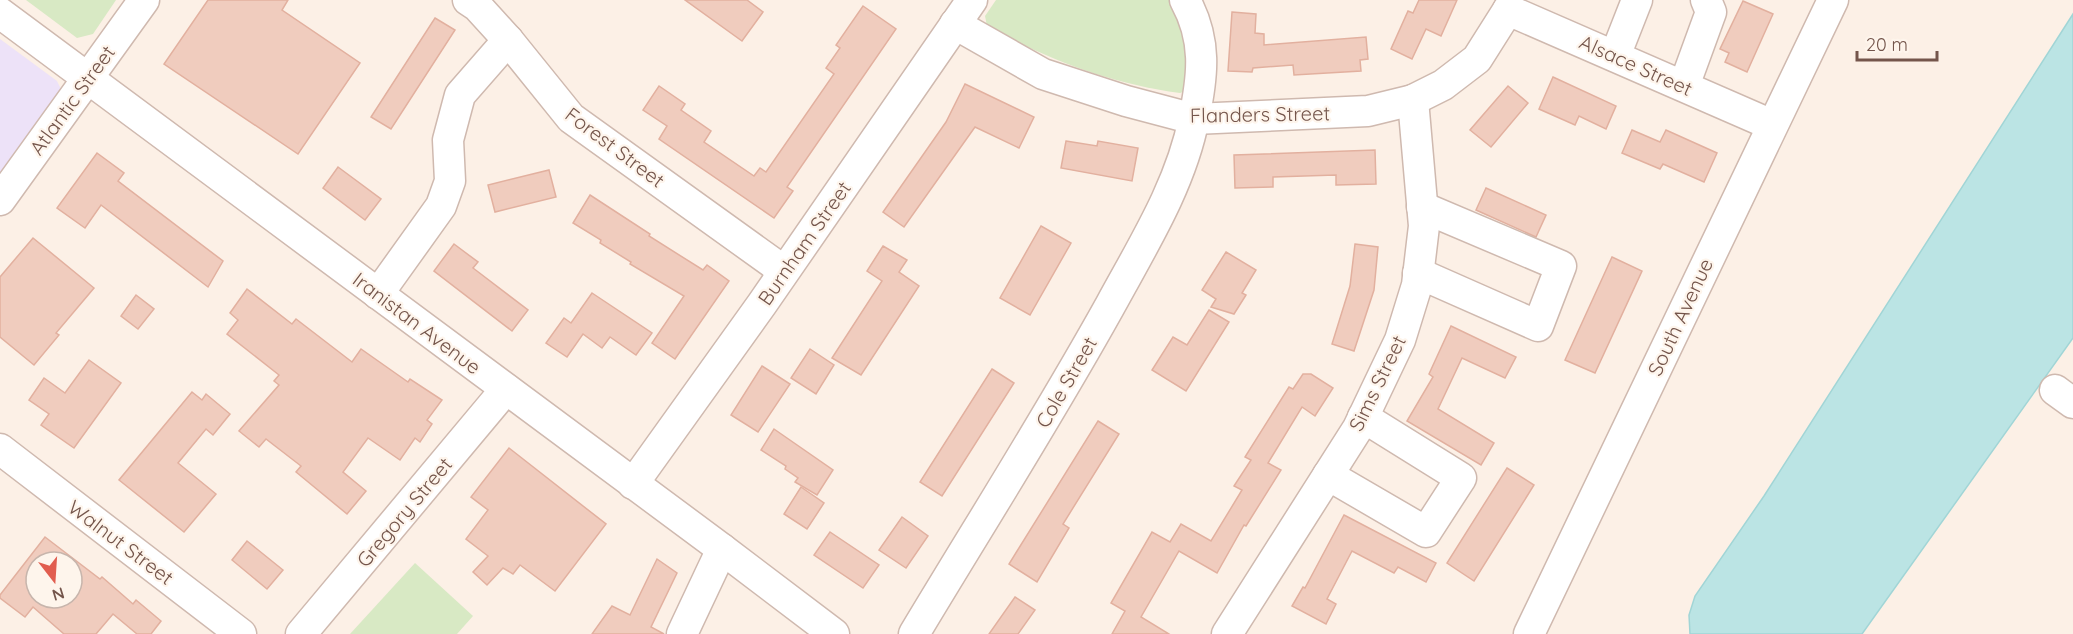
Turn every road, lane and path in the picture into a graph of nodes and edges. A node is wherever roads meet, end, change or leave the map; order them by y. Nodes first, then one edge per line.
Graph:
1 (144, 0) edge
2 (468, 0) edge
3 (972, 0) edge
4 (1185, 0) edge
5 (1637, 0) edge
6 (1706, 0) edge
7 (1833, 0) edge
8 (1508, 5) edge
9 (0, 13) edge
10 (955, 24) junction
11 (508, 40) junction
12 (1615, 56) junction
13 (87, 78) junction
14 (1684, 86) junction
15 (1413, 100) junction
16 (1194, 119) junction
17 (1772, 125) junction
18 (0, 200) edge
19 (1422, 207) junction
20 (784, 271) junction
21 (1418, 273) junction
22 (378, 294) junction
23 (506, 389) junction
24 (1363, 417) junction
25 (0, 449) edge
26 (1328, 475) junction
27 (633, 484) junction
28 (722, 549) junction
29 (1235, 631) edge
30 (241, 634) edge
31 (301, 634) edge
32 (682, 634) edge
33 (834, 634) edge
34 (914, 634) edge
35 (1529, 634) edge

1 - 13 street, Atlantic Street
2 - 11 street, Forest Street
3 - 10 street, Burnham Street
4 - 16 street, Cole Street
5 - 12 street
6 - 14 street
7 - 17 street, South Avenue
8 - 12 street, Alsace Street
8 - 15 street, Flanders Street
9 - 13 street, Iranistan Avenue
10 - 16 street, Flanders Street
10 - 20 street, Burnham Street
11 - 20 street, Forest Street
11 - 22 street
12 - 14 street, Alsace Street
13 - 18 street, Atlantic Street
13 - 22 street, Iranistan Avenue
14 - 17 street, Alsace Street
15 - 16 street, Flanders Street
15 - 19 street, Sims Street
16 - 34 street, Cole Street
17 - 35 street, South Avenue
19 - 21 street, Sims Street
19 - 21 street
20 - 27 street, Burnham Street
21 - 24 street, Sims Street
22 - 23 street, Iranistan Avenue
23 - 27 street, Iranistan Avenue
23 - 31 street, Gregory Street
24 - 26 street, Sims Street
24 - 26 street
25 - 30 street, Walnut Street
26 - 29 street, Sims Street
27 - 28 street, Iranistan Avenue
28 - 32 street
28 - 33 street, Iranistan Avenue

